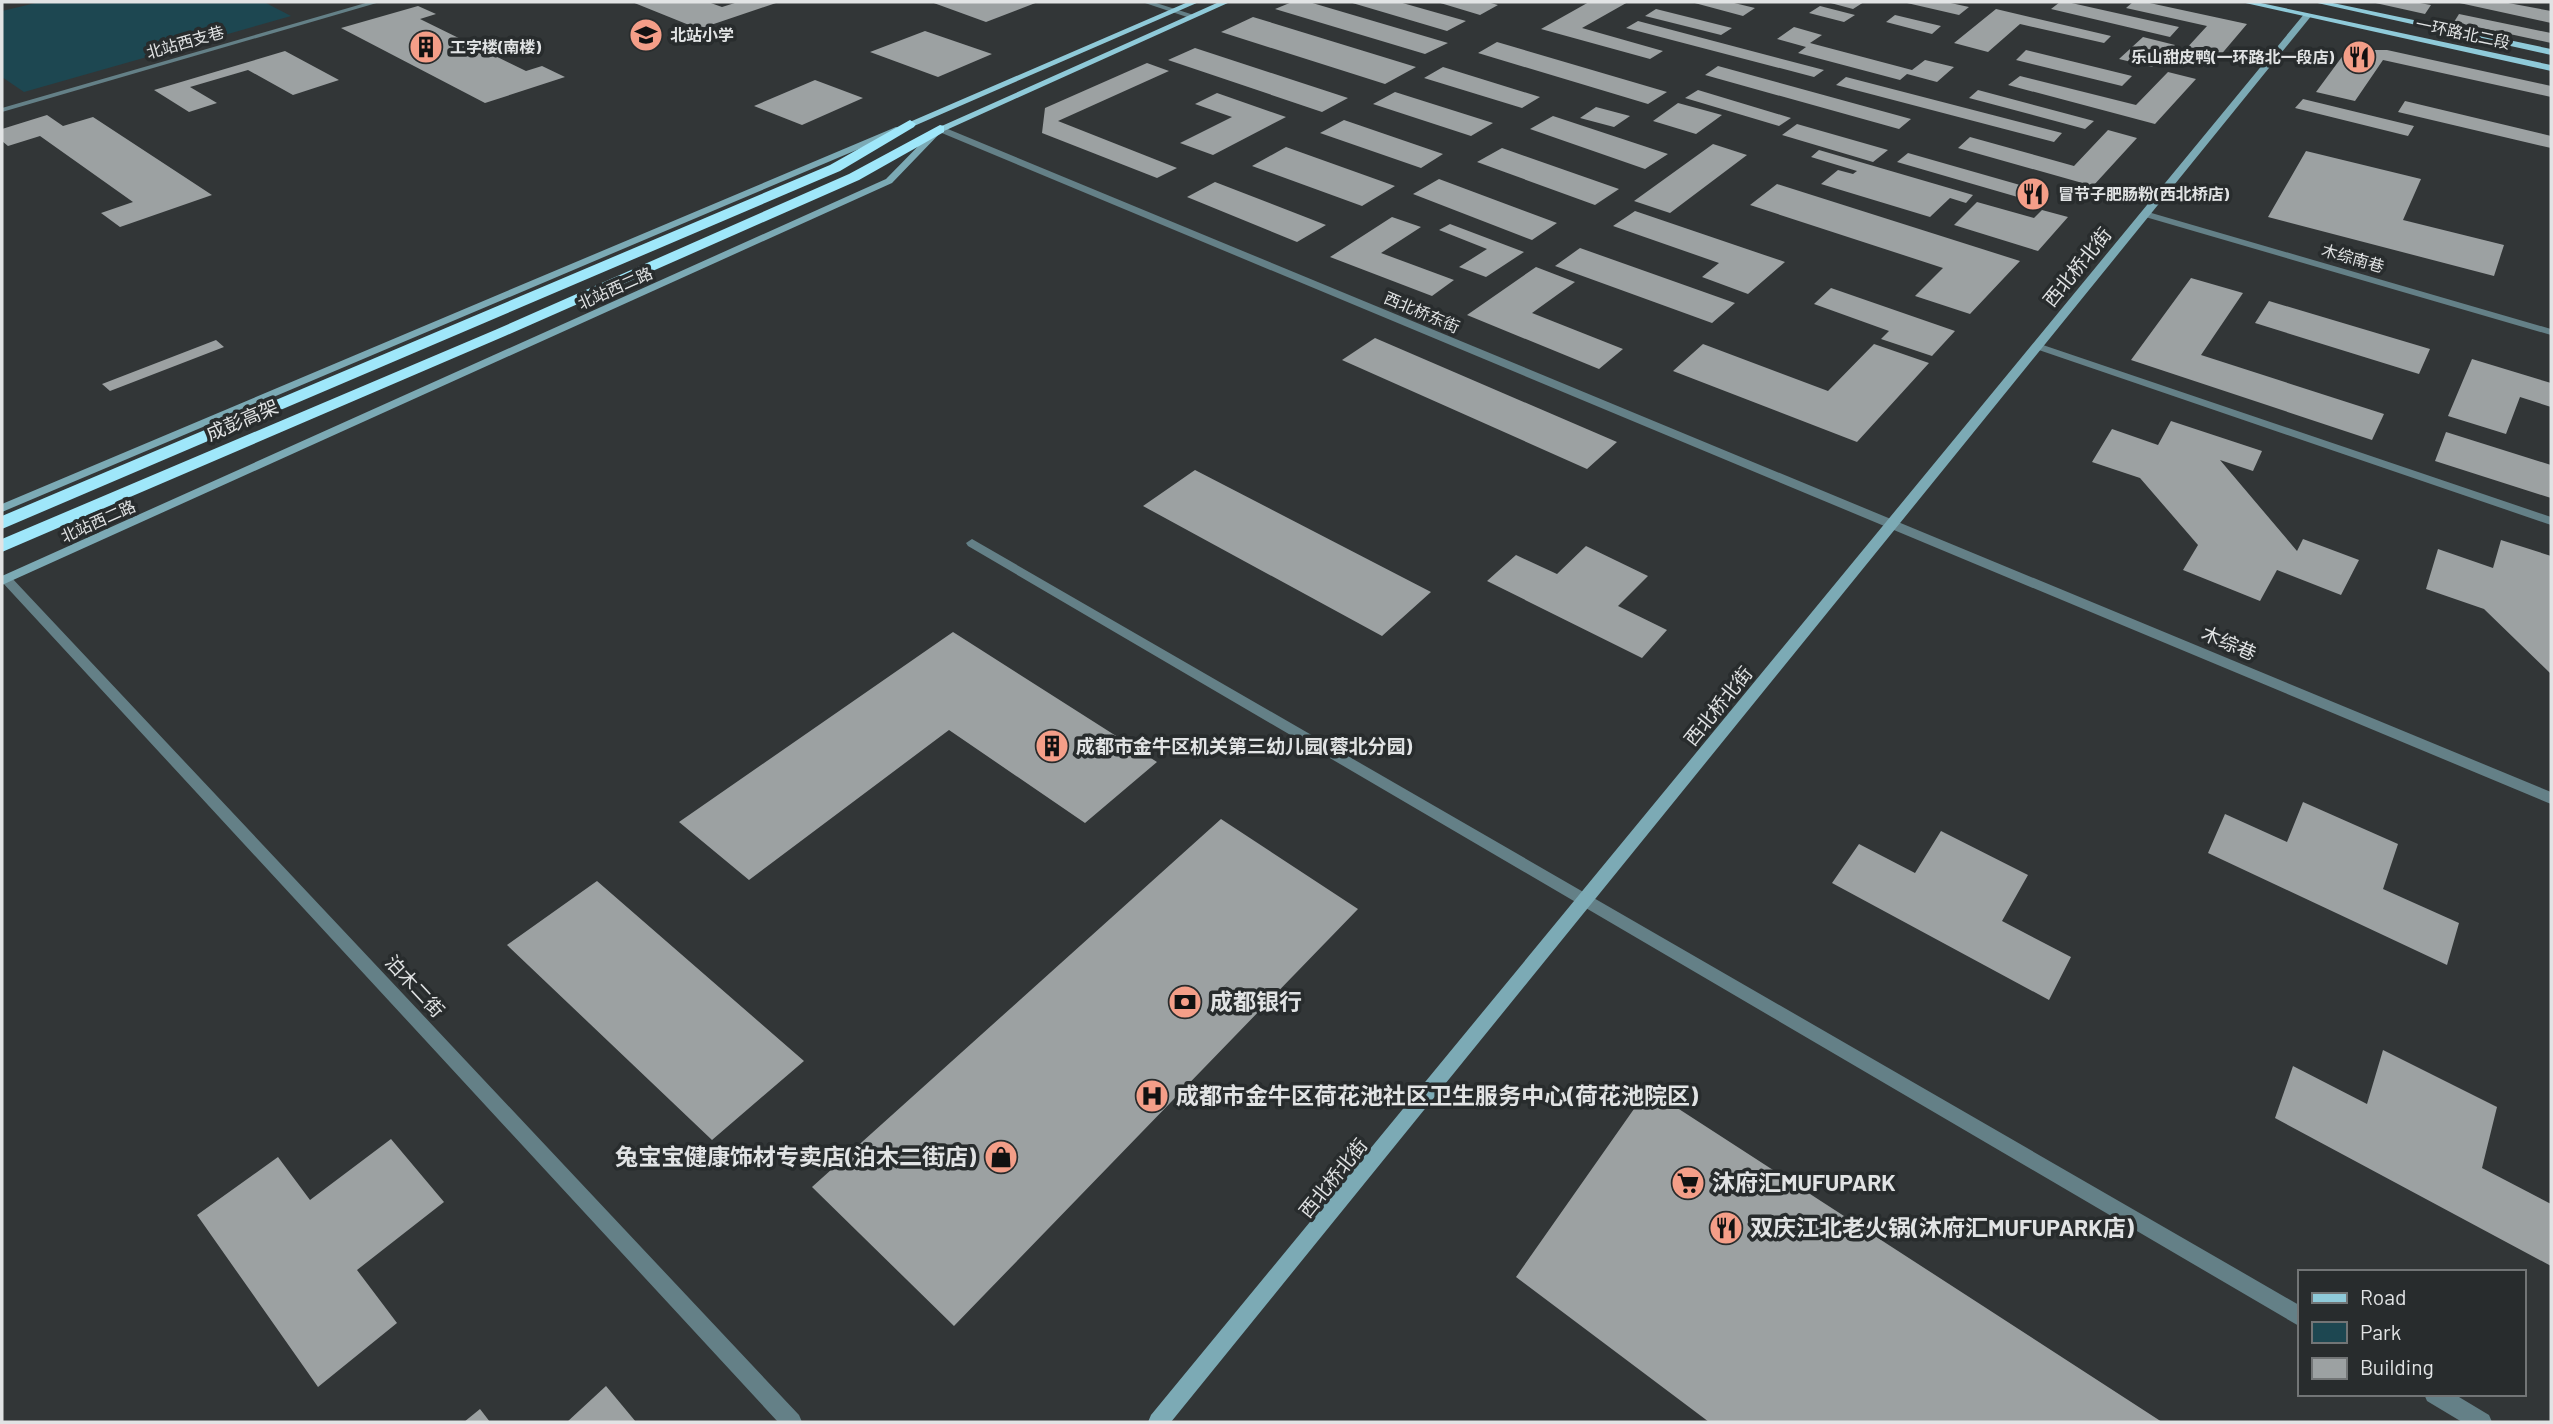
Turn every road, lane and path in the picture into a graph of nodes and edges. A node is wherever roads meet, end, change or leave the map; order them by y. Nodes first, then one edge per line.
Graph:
1 (376, 2) edge
2 (1146, 2) edge
3 (1195, 2) edge
4 (1226, 2) edge
5 (2245, 2) edge
6 (2317, 2) edge
7 (1174, 10) junction
8 (2308, 15) junction
9 (1192, 16) junction
10 (2551, 52) edge
11 (2551, 68) edge
12 (2, 110) edge
13 (910, 124) junction
14 (940, 129) junction
15 (2145, 214) junction
16 (2551, 332) edge
17 (2037, 346) junction
18 (2, 508) edge
19 (2551, 521) edge
20 (2, 523) edge
21 (1892, 524) junction
22 (972, 543) dead end
23 (2, 546) edge
24 (4, 580) edge
25 (2551, 798) edge
26 (1585, 900) junction
27 (2298, 1315) edge
28 (2437, 1396) edge
29 (792, 1422) edge
30 (1158, 1422) edge
31 (2482, 1422) edge

1 - 12 street, 北站西支巷
2 - 7 street
3 - 7 main road, 北站西二路
4 - 9 main road, 北站西二路
5 - 8 main road, 一环路北二段
6 - 10 main road, 一环路北二段
7 - 9 street
7 - 13 main road, 北站西二路
8 - 11 main road, 一环路北二段
8 - 15 street, 西北桥北街
9 - 14 main road, 北站西二路
13 - 18 street, 北站西二路
13 - 20 highway, 成彭高架
14 - 21 street, 西北桥东街
14 - 23 highway, 成彭高架
14 - 24 street, 北站西二路
15 - 16 street, 木综南巷
15 - 17 street, 西北桥北街
17 - 19 street
17 - 21 street, 西北桥北街
21 - 25 street, 木综巷
21 - 26 street, 西北桥北街
22 - 26 street
24 - 29 street, 泊木二街
26 - 27 street
26 - 30 street, 西北桥北街
28 - 31 street

